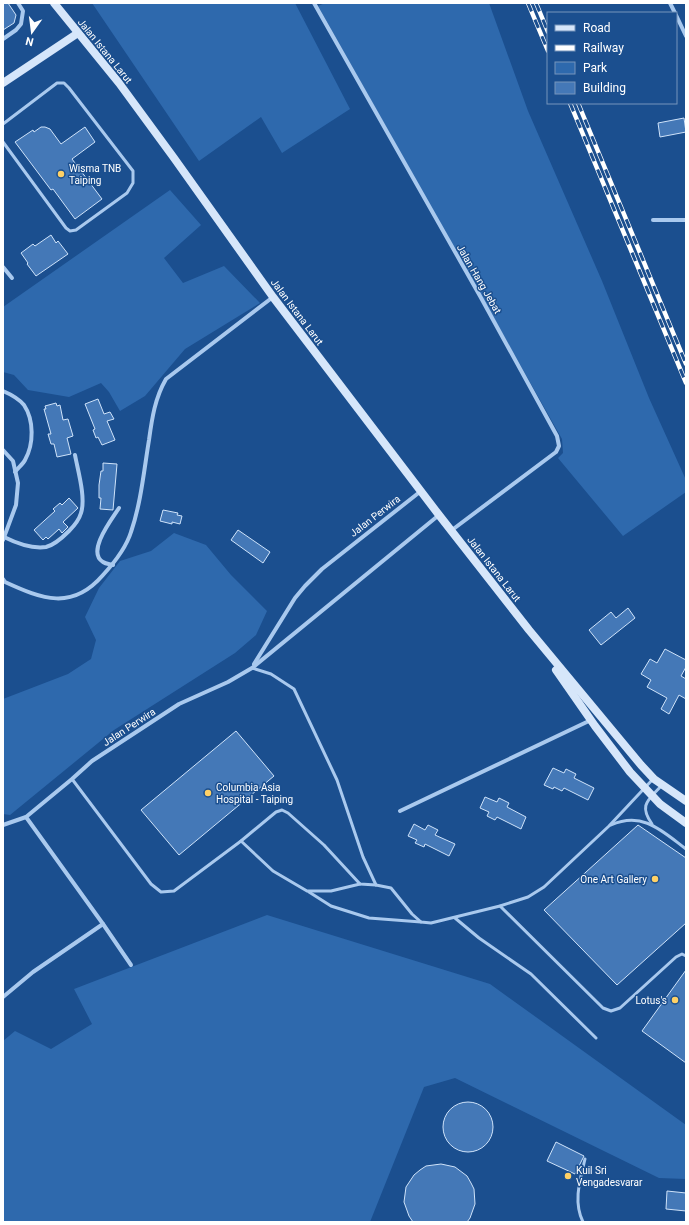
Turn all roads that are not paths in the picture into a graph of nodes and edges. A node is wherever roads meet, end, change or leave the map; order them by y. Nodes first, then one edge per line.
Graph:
1 (18, 3) edge
2 (54, 3) edge
3 (314, 3) edge
4 (670, 3) edge
5 (675, 12) edge
6 (677, 16) edge
7 (78, 33) junction
8 (686, 36) edge
9 (3, 39) edge
10 (3, 83) edge
11 (3, 124) edge
12 (3, 142) edge
13 (653, 220) dead end
14 (686, 220) edge
15 (3, 267) edge
16 (12, 278) dead end
17 (273, 297) junction
18 (3, 391) edge
19 (3, 450) edge
20 (75, 455) dead end
21 (15, 472) junction
22 (421, 490) junction
23 (119, 508) dead end
24 (439, 515) junction
25 (452, 530) junction
26 (4, 538) edge
27 (112, 565) junction
28 (3, 579) edge
29 (529, 630) junction
30 (252, 668) junction
31 (591, 720) junction
32 (72, 779) junction
33 (654, 779) junction
34 (664, 784) junction
35 (644, 788) junction
36 (652, 796) junction
37 (684, 798) edge
38 (400, 811) dead end
39 (26, 817) junction
40 (686, 823) edge
41 (653, 824) junction
42 (3, 825) edge
43 (609, 826) junction
44 (241, 841) junction
45 (686, 849) edge
46 (360, 884) junction
47 (376, 885) junction
48 (307, 891) junction
49 (500, 906) junction
50 (455, 918) junction
51 (421, 922) junction
52 (103, 924) junction
53 (686, 956) edge
54 (131, 965) dead end
55 (3, 997) edge
56 (596, 1038) dead end
57 (585, 1159) dead end
58 (582, 1222) edge

1 - 9 street
2 - 7 main road, Jalan Istana Larut
3 - 25 street, Jalan Hang Jebat
4 - 5 street
6 - 8 street
7 - 10 main road
7 - 17 main road, Jalan Istana Larut
11 - 12 lane
13 - 14 street
15 - 16 street
17 - 22 main road, Jalan Istana Larut
17 - 27 street
18 - 21 street
19 - 21 street
20 - 26 street
21 - 26 street
22 - 24 main road, Jalan Istana Larut
22 - 30 street, Jalan Perwira
23 - 27 street
24 - 25 main road, Jalan Istana Larut
24 - 30 street, Jalan Perwira
25 - 29 main road, Jalan Istana Larut
27 - 28 street
29 - 31 main road, Jalan Istana Larut
29 - 33 main road, Jalan Istana Larut
30 - 32 street, Jalan Perwira
30 - 47 lane
31 - 35 main road, Jalan Istana Larut
31 - 38 street
32 - 39 street, Jalan Perwira
32 - 44 lane
33 - 34 main road, Jalan Istana Larut
33 - 35 lane
34 - 36 lane
34 - 37 main road, Jalan Istana Larut
35 - 36 main road, Jalan Istana Larut
35 - 43 lane
36 - 40 main road, Jalan Istana Larut
36 - 41 lane
39 - 42 street
39 - 52 street
41 - 43 lane
41 - 45 lane
43 - 49 lane
44 - 46 lane
44 - 48 lane
46 - 47 lane
46 - 48 lane
47 - 51 lane
48 - 51 lane
49 - 50 lane
49 - 53 lane
50 - 51 lane
50 - 56 lane
52 - 54 street
52 - 55 street
57 - 58 lane

